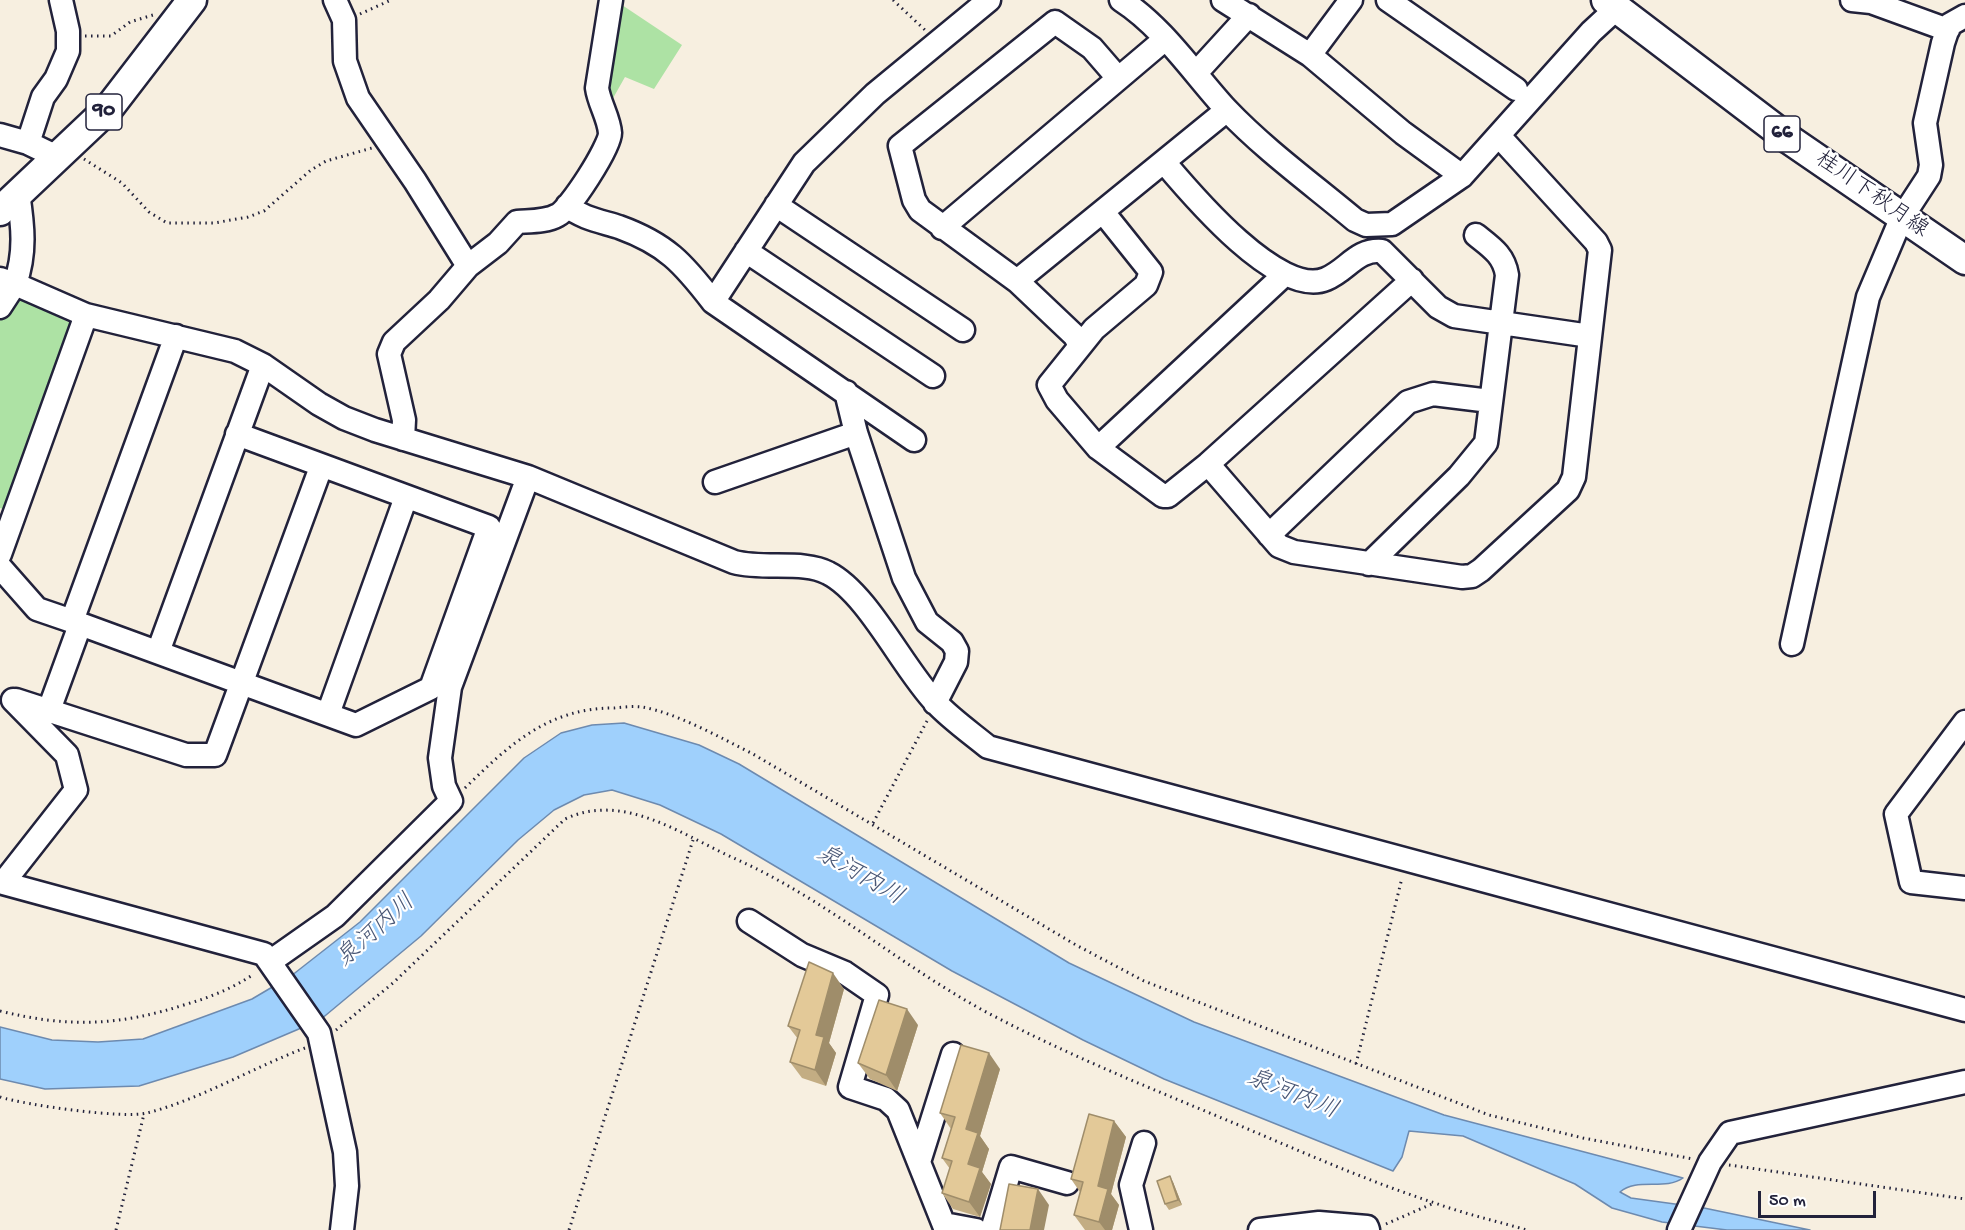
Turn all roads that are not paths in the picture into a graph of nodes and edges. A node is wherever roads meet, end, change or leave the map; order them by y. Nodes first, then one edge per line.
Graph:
1 (61, 0) edge
2 (335, 0) edge
3 (611, 0) edge
4 (989, 0) edge
5 (1121, 0) edge
6 (1223, 0) edge
7 (1351, 0) edge
8 (1389, 0) edge
9 (1852, 0) edge
10 (1611, 4) edge
11 (188, 5) edge
12 (1249, 15) junction
13 (1956, 23) edge
14 (1164, 40) junction
15 (1310, 56) junction
16 (1196, 73) junction
17 (1118, 78) junction
18 (1516, 89) dead end
19 (1227, 110) junction
20 (0, 135) edge
21 (1499, 136) junction
22 (28, 143) junction
23 (62, 152) junction
24 (1164, 162) junction
25 (1462, 176) junction
26 (9, 202) edge
27 (776, 205) junction
28 (567, 206) junction
29 (1103, 212) junction
30 (1901, 219) junction
31 (942, 228) junction
32 (1476, 235) dead end
33 (746, 251) junction
34 (1965, 260) edge
35 (468, 266) junction
36 (1284, 275) junction
37 (1412, 280) junction
38 (1017, 281) junction
39 (7, 282) edge
40 (713, 302) junction
41 (0, 307) edge
42 (86, 315) junction
43 (1500, 323) junction
44 (963, 330) dead end
45 (176, 336) junction
46 (1590, 336) junction
47 (1080, 346) junction
48 (263, 365) junction
49 (933, 376) dead end
50 (846, 392) junction
51 (1490, 401) junction
52 (856, 433) junction
53 (237, 434) junction
54 (404, 439) junction
55 (914, 440) dead end
56 (1098, 448) junction
57 (1208, 464) junction
58 (321, 467) junction
59 (528, 477) junction
60 (715, 482) dead end
61 (406, 497) junction
62 (1269, 535) junction
63 (0, 554) edge
64 (1369, 564) junction
65 (0, 567) edge
66 (76, 623) junction
67 (1792, 644) dead end
68 (158, 652) junction
69 (243, 683) junction
70 (4, 703) edge
71 (935, 703) junction
72 (49, 710) junction
73 (328, 714) junction
74 (1965, 722) edge
75 (2, 882) edge
76 (1965, 888) edge
77 (749, 921) dead end
78 (273, 965) junction
79 (1965, 1010) edge
80 (953, 1054) dead end
81 (1965, 1082) edge
82 (1144, 1143) dead end
83 (919, 1162) junction
84 (1067, 1183) dead end
85 (945, 1227) edge
86 (1368, 1229) edge
87 (342, 1230) edge
88 (976, 1230) edge
89 (992, 1230) edge
90 (1142, 1230) edge
91 (1260, 1230) edge
92 (1679, 1230) edge

1 - 22 street
2 - 35 street
3 - 28 street
4 - 27 street
5 - 14 street
6 - 12 street
7 - 15 street
8 - 18 street
9 - 13 street
10 - 21 street
10 - 30 main road, 桂川下秋月線 / 66
11 - 23 main road, 90
12 - 15 street
12 - 16 street
13 - 30 street
14 - 16 street
14 - 17 street
15 - 25 street
16 - 19 street
17 - 31 street
17 - 31 street
19 - 24 street
19 - 25 street
20 - 22 street
21 - 25 street
21 - 46 street
22 - 23 street
23 - 26 main road, 90
24 - 29 street
24 - 36 street
26 - 39 street
27 - 33 street
27 - 44 street
28 - 35 street
28 - 40 street
29 - 38 street
29 - 47 street
30 - 34 main road, 桂川下秋月線 / 66
30 - 67 street
31 - 38 street
32 - 43 street
33 - 40 street
33 - 49 street
35 - 54 street
36 - 37 street
36 - 56 street
37 - 43 street
37 - 57 street
38 - 47 street
39 - 41 street
39 - 42 street
40 - 50 street
42 - 45 street
42 - 63 street
43 - 46 street
43 - 51 street
45 - 48 street
45 - 66 street
46 - 64 street
47 - 56 street
48 - 53 street
48 - 54 street
50 - 52 street
50 - 55 street
51 - 62 street
51 - 64 street
52 - 60 street
52 - 71 street
53 - 58 street
53 - 68 street
54 - 59 street
56 - 57 street
57 - 62 street
58 - 61 street
58 - 69 street
59 - 71 street
59 - 78 street
61 - 73 street
61 - 73 street
62 - 64 street
65 - 66 street
66 - 68 street
66 - 72 street
68 - 69 street
69 - 72 street
69 - 73 street
70 - 72 street
70 - 75 street
71 - 79 street
74 - 76 street
75 - 78 street
77 - 83 street
78 - 87 street
80 - 83 street
81 - 92 street
82 - 90 street
83 - 85 street
84 - 89 street
85 - 88 street
86 - 91 street

